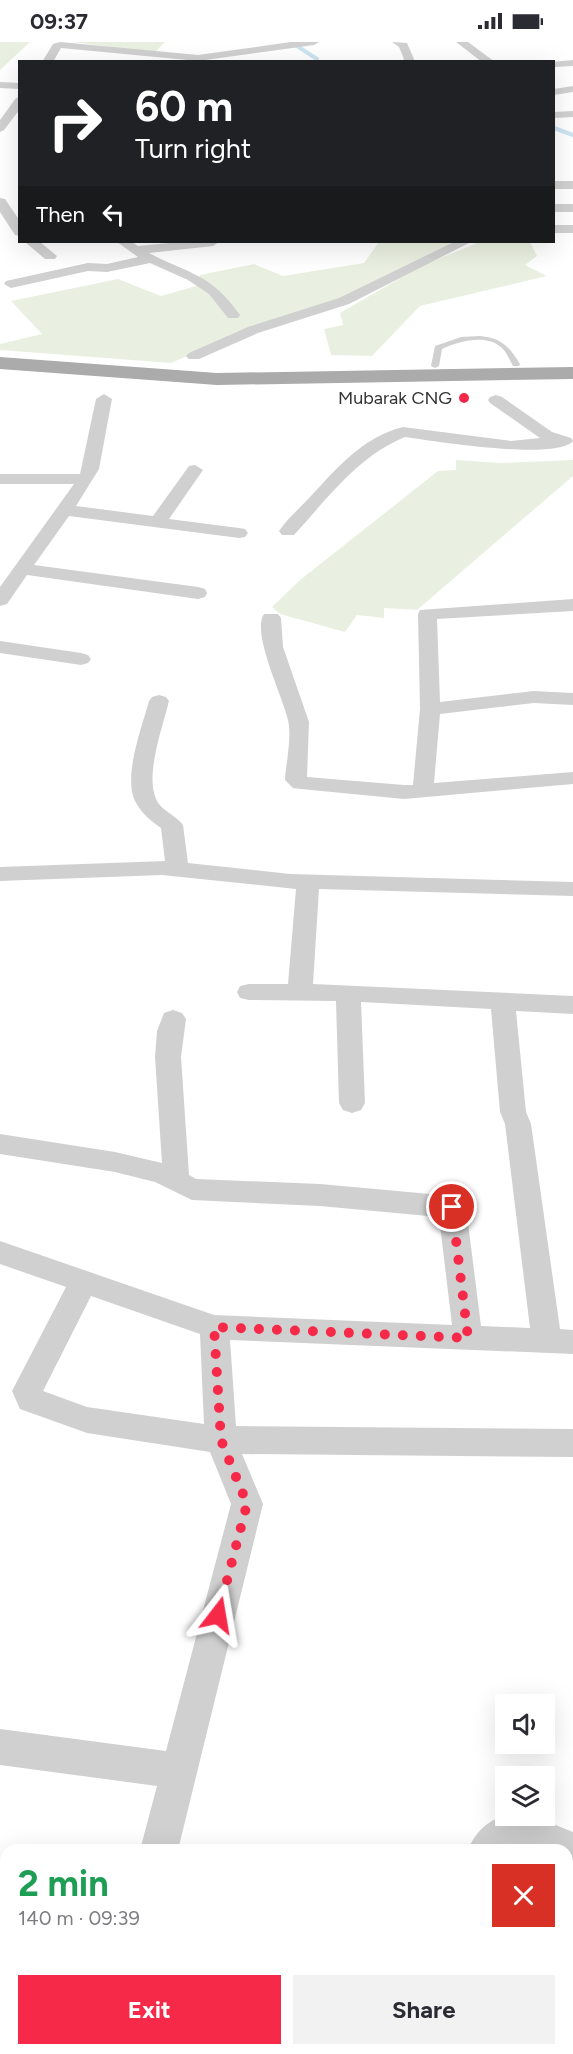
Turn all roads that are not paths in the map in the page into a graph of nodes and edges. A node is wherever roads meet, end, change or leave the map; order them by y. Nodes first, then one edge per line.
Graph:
1 (256, 42) edge
2 (312, 42) edge
3 (397, 42) edge
4 (461, 42) edge
5 (264, 50) junction
6 (134, 58) edge
7 (48, 60) edge
8 (198, 60) edge
9 (408, 60) edge
10 (488, 60) edge
11 (573, 63) edge
12 (555, 64) edge
13 (0, 85) edge
14 (18, 86) edge
15 (573, 89) edge
16 (555, 92) edge
17 (18, 103) edge
18 (573, 114) edge
19 (555, 115) edge
20 (0, 128) edge
21 (573, 184) edge
22 (555, 185) edge
23 (18, 200) edge
24 (0, 201) edge
25 (555, 207) edge
26 (573, 208) edge
27 (18, 229) edge
28 (555, 229) edge
29 (573, 229) edge
30 (33, 243) edge
31 (125, 243) edge
32 (203, 243) edge
33 (462, 243) edge
34 (136, 250) junction
35 (50, 256) dead end
36 (151, 259) junction
37 (11, 284) dead end
38 (233, 315) dead end
39 (0, 355) edge
40 (194, 356) dead end
41 (0, 363) edge
42 (573, 363) edge
43 (516, 364) junction
44 (435, 366) junction
45 (457, 370) junction
46 (573, 373) edge
47 (104, 399) dead end
48 (496, 400) dead end
49 (569, 442) edge
50 (195, 470) dead end
51 (0, 479) edge
52 (86, 479) junction
53 (64, 510) junction
54 (158, 522) junction
55 (288, 531) dead end
56 (239, 533) dead end
57 (21, 569) junction
58 (198, 593) dead end
59 (0, 600) edge
60 (573, 605) edge
61 (271, 618) dead end
62 (0, 647) edge
63 (81, 658) dead end
64 (573, 699) edge
65 (159, 702) dead end
66 (430, 709) junction
67 (573, 778) edge
68 (423, 791) junction
69 (177, 870) junction
70 (0, 874) edge
71 (308, 882) junction
72 (573, 890) edge
73 (249, 992) dead end
74 (300, 992) junction
75 (348, 993) junction
76 (503, 1001) junction
77 (573, 1005) edge
78 (173, 1019) dead end
79 (352, 1103) dead end
80 (0, 1143) edge
81 (176, 1180) junction
82 (0, 1252) edge
83 (84, 1281) junction
84 (214, 1327) junction
85 (468, 1338) junction
86 (560, 1342) edge
87 (221, 1440) junction
88 (573, 1443) edge
89 (0, 1747) edge
90 (179, 1771) junction
91 (161, 1844) edge
92 (493, 1844) edge
93 (557, 1844) edge

1 - 5 street
2 - 5 street
3 - 9 street
4 - 10 street
5 - 8 street
6 - 7 street
6 - 8 street
11 - 12 street
13 - 14 street
15 - 16 street
17 - 20 street
18 - 19 street
21 - 22 street
23 - 24 street
24 - 27 street
25 - 26 street
28 - 29 street
30 - 35 street
31 - 34 street
32 - 34 street
33 - 40 street
34 - 36 street
36 - 37 street
36 - 38 street
39 - 44 main road
41 - 45 main road
42 - 43 main road
43 - 44 lane
43 - 45 main road
44 - 45 main road
45 - 46 main road
47 - 52 street
48 - 49 street
49 - 55 street
50 - 54 street
51 - 52 street
52 - 53 street
53 - 54 street
53 - 57 street
54 - 56 street
57 - 58 street
57 - 59 street
60 - 66 street
61 - 68 street
62 - 63 street
64 - 66 street
65 - 69 street
66 - 68 street
67 - 68 street
69 - 70 street
69 - 71 street
71 - 72 street
71 - 74 street
73 - 74 street
74 - 75 street
75 - 76 street
75 - 79 street
76 - 77 street
76 - 86 street
78 - 81 street
80 - 81 street
81 - 85 street
82 - 83 street
83 - 84 street
83 - 87 street
84 - 85 street
84 - 87 street
85 - 86 street
87 - 88 street
87 - 90 street
89 - 90 street
90 - 91 street
92 - 93 street

